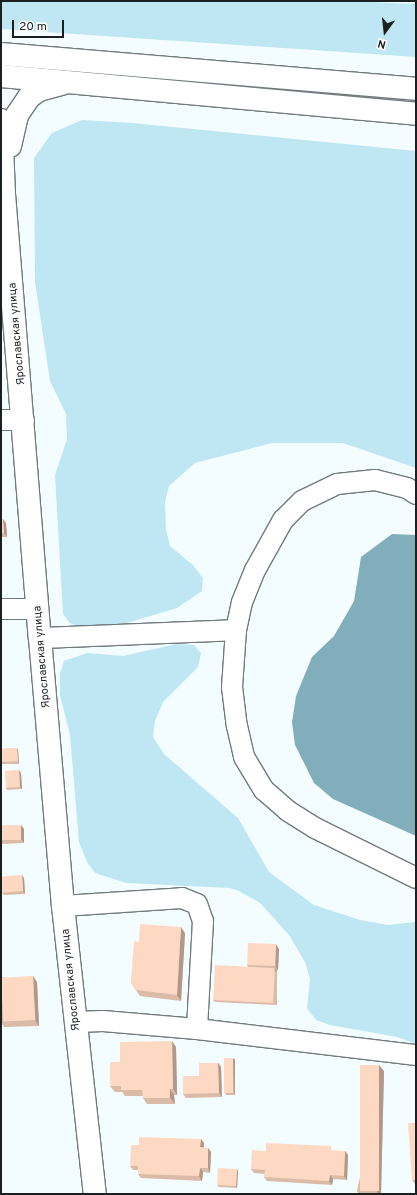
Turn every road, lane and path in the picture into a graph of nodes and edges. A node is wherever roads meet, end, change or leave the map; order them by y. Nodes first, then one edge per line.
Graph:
1 (1, 54) edge
2 (1, 76) edge
3 (80, 82) junction
4 (416, 89) edge
5 (416, 114) edge
6 (1, 120) edge
7 (2, 183) edge
8 (1, 420) edge
9 (24, 420) junction
10 (416, 494) edge
11 (38, 608) junction
12 (1, 609) edge
13 (236, 630) junction
14 (40, 638) junction
15 (416, 878) edge
16 (63, 906) junction
17 (76, 1022) junction
18 (198, 1028) junction
19 (416, 1056) edge
20 (95, 1194) edge

1 - 4 main road
2 - 3 main road
3 - 5 main road
3 - 7 main road
6 - 7 main road, Ярославская улица
7 - 9 main road, Ярославская улица
8 - 9 street
9 - 11 main road, Ярославская улица
10 - 13 street
11 - 12 street
11 - 14 main road, Ярославская улица
13 - 14 street
13 - 15 street
14 - 16 main road, Ярославская улица
16 - 17 main road, Ярославская улица
16 - 18 street
17 - 18 street
17 - 20 main road, Ярославская улица
18 - 19 street

